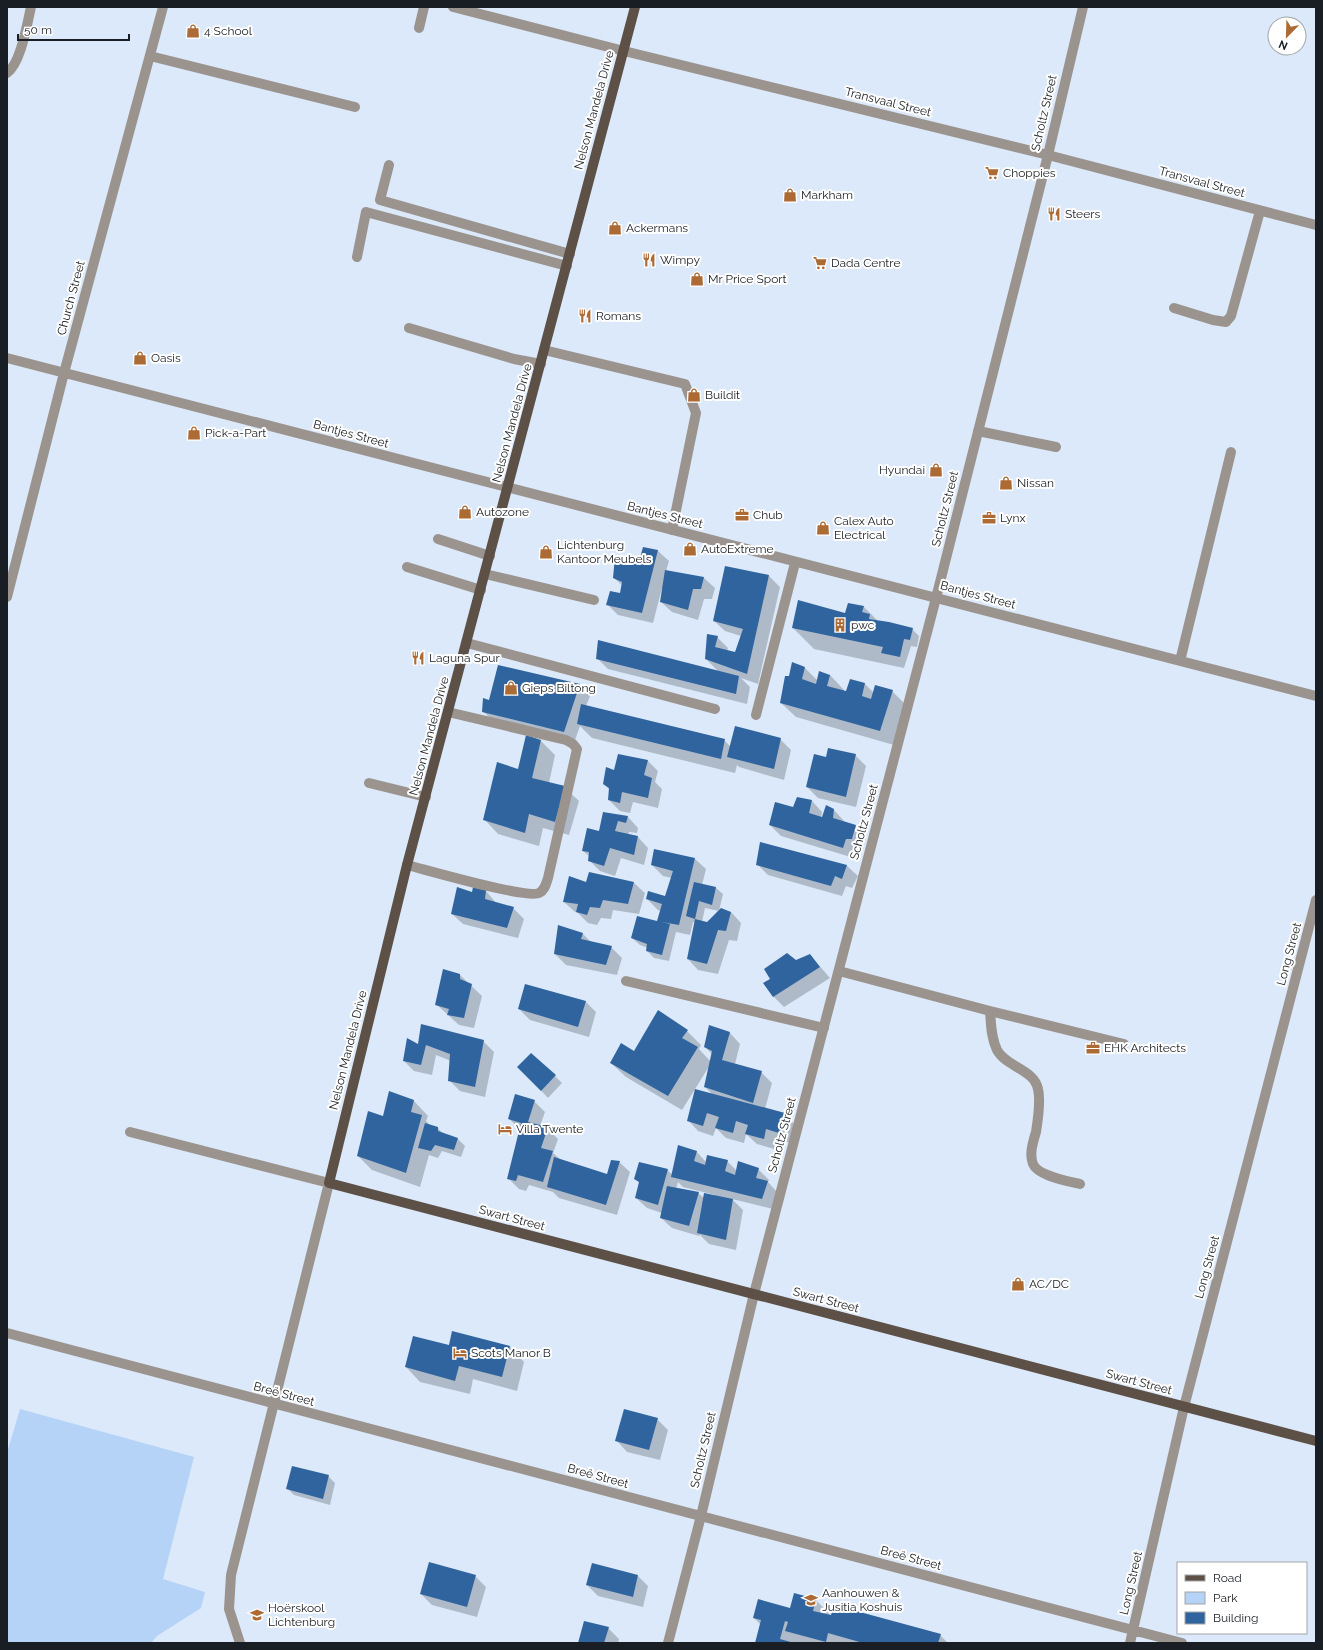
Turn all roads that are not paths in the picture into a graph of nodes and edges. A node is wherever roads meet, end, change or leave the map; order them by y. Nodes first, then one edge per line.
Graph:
1 (31, 7) edge
2 (163, 7) edge
3 (424, 7) edge
4 (453, 7) edge
5 (635, 7) edge
6 (1083, 7) edge
7 (419, 28) dead end
8 (624, 51) junction
9 (150, 56) junction
10 (7, 73) edge
11 (355, 107) dead end
12 (1048, 155) junction
13 (389, 165) dead end
14 (1260, 211) junction
15 (1316, 226) edge
16 (570, 254) junction
17 (357, 257) dead end
18 (567, 266) junction
19 (1174, 308) dead end
20 (409, 328) dead end
21 (544, 350) junction
22 (7, 358) edge
23 (541, 364) junction
24 (64, 373) junction
25 (978, 431) junction
26 (1056, 447) dead end
27 (1231, 452) dead end
28 (508, 489) junction
29 (672, 530) junction
30 (438, 539) dead end
31 (490, 556) junction
32 (795, 563) junction
33 (407, 566) dead end
34 (485, 574) junction
35 (481, 590) junction
36 (7, 597) edge
37 (936, 598) junction
38 (594, 600) dead end
39 (467, 643) junction
40 (1180, 661) junction
41 (1316, 696) edge
42 (715, 709) dead end
43 (448, 712) junction
44 (756, 715) dead end
45 (369, 783) dead end
46 (426, 797) junction
47 (407, 865) junction
48 (1316, 900) edge
49 (839, 971) junction
50 (626, 981) dead end
51 (990, 1011) junction
52 (824, 1028) junction
53 (1124, 1044) dead end
54 (130, 1132) dead end
55 (329, 1183) junction
56 (1080, 1184) dead end
57 (754, 1294) junction
58 (7, 1333) edge
59 (274, 1405) junction
60 (1184, 1407) junction
61 (1316, 1442) edge
62 (701, 1516) junction
63 (1133, 1630) junction
64 (240, 1643) edge
65 (668, 1643) edge
66 (1130, 1643) edge
67 (1182, 1643) edge

1 - 10 street
2 - 9 street, Church Street
3 - 7 street
4 - 8 street, Transvaal Street
5 - 8 main road, Nelson Mandela Drive
6 - 12 street, Scholtz Street
8 - 12 street, Transvaal Street
8 - 16 main road, Nelson Mandela Drive
9 - 11 street
9 - 24 street, Church Street
12 - 14 street, Transvaal Street
12 - 25 street, Scholtz Street
13 - 16 street
14 - 15 street, Transvaal Street
14 - 19 street
16 - 18 main road, Nelson Mandela Drive
17 - 18 street
18 - 21 main road, Nelson Mandela Drive
20 - 23 street
21 - 23 main road, Nelson Mandela Drive
21 - 29 street
22 - 24 street, Bantjes Street
23 - 28 main road, Nelson Mandela Drive
24 - 28 street, Bantjes Street
24 - 36 street, Church Street
25 - 26 street
25 - 37 street, Scholtz Street
27 - 40 street
28 - 29 street, Bantjes Street
28 - 31 main road, Nelson Mandela Drive
29 - 32 street, Bantjes Street
30 - 31 street
31 - 34 main road, Nelson Mandela Drive
32 - 37 street, Bantjes Street
32 - 44 street
33 - 35 street
34 - 35 main road, Nelson Mandela Drive
34 - 38 street
35 - 39 main road, Nelson Mandela Drive
37 - 40 street, Bantjes Street
37 - 49 street, Scholtz Street
39 - 42 street
39 - 43 main road, Nelson Mandela Drive
40 - 41 street, Bantjes Street
43 - 46 main road, Nelson Mandela Drive
43 - 47 street
45 - 46 street
46 - 47 main road, Nelson Mandela Drive
47 - 55 main road, Nelson Mandela Drive
48 - 60 street, Long Street
49 - 51 street
49 - 52 street, Scholtz Street
50 - 52 street
51 - 53 street
51 - 56 street
52 - 57 street, Scholtz Street
54 - 55 street
55 - 57 main road, Swart Street
55 - 59 street, Nelson Mandela Drive
57 - 60 main road, Swart Street
57 - 62 street, Scholtz Street
58 - 59 street, Breë Street
59 - 62 street, Breë Street
59 - 64 street, Nelson Mandela Drive
60 - 61 main road, Swart Street
60 - 63 street, Long Street
62 - 63 street, Breë Street
62 - 65 street, Scholtz Street
63 - 66 street, Long Street
63 - 67 street, Breë Street

